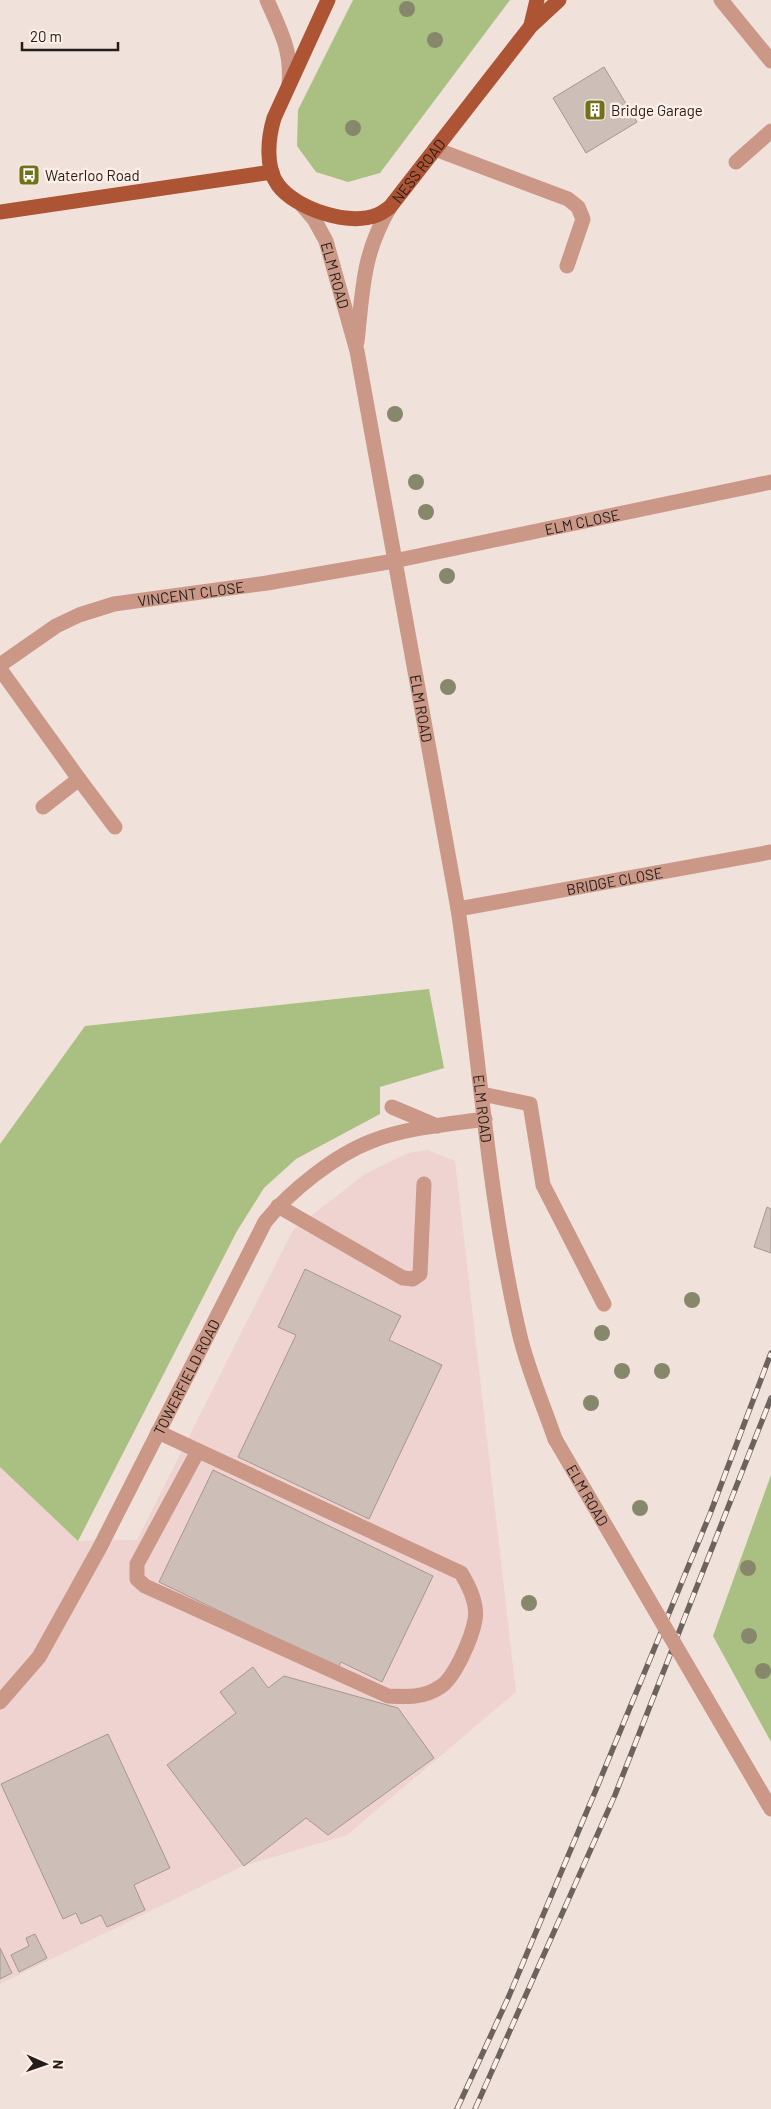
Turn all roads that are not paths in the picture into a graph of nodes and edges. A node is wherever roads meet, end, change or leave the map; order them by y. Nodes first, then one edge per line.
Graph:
1 (267, 0) edge
2 (328, 0) edge
3 (537, 0) edge
4 (559, 0) edge
5 (720, 0) edge
6 (531, 26) junction
7 (771, 60) edge
8 (289, 84) junction
9 (771, 131) edge
10 (435, 149) junction
11 (736, 162) dead end
12 (272, 172) junction
13 (302, 205) junction
14 (390, 208) junction
15 (0, 212) edge
16 (567, 266) dead end
17 (357, 351) junction
18 (771, 482) edge
19 (394, 560) junction
20 (0, 665) edge
21 (0, 669) edge
22 (79, 779) junction
23 (43, 807) dead end
24 (115, 827) dead end
25 (771, 852) edge
26 (458, 909) junction
27 (482, 1094) junction
28 (392, 1106) dead end
29 (485, 1119) junction
30 (437, 1126) junction
31 (424, 1184) dead end
32 (278, 1206) junction
33 (604, 1304) dead end
34 (158, 1432) junction
35 (198, 1451) junction
36 (2, 1694) edge
37 (771, 1809) edge

1 - 8 street
2 - 8 main road
3 - 6 main road, NESS ROAD
4 - 6 main road, NESS ROAD
5 - 7 street
6 - 10 main road, NESS ROAD
8 - 12 main road
9 - 11 street
10 - 14 main road, NESS ROAD
10 - 16 street
12 - 13 main road, NESS ROAD
12 - 15 main road
13 - 14 main road, NESS ROAD
13 - 17 street, ELM ROAD
14 - 17 street, ELM ROAD
17 - 19 street, ELM ROAD
18 - 19 street, ELM CLOSE
19 - 20 street, VINCENT CLOSE
19 - 26 street, ELM ROAD
21 - 22 street
22 - 23 street
22 - 24 street
25 - 26 street, BRIDGE CLOSE
26 - 27 street, ELM ROAD
27 - 29 street, ELM ROAD
27 - 33 street
28 - 30 street
29 - 30 street, TOWERFIELD ROAD
29 - 37 street, ELM ROAD, bridge
30 - 32 street, TOWERFIELD ROAD
31 - 32 street
32 - 34 street, TOWERFIELD ROAD
34 - 35 street
34 - 36 street, TOWERFIELD ROAD
35 - 35 street

